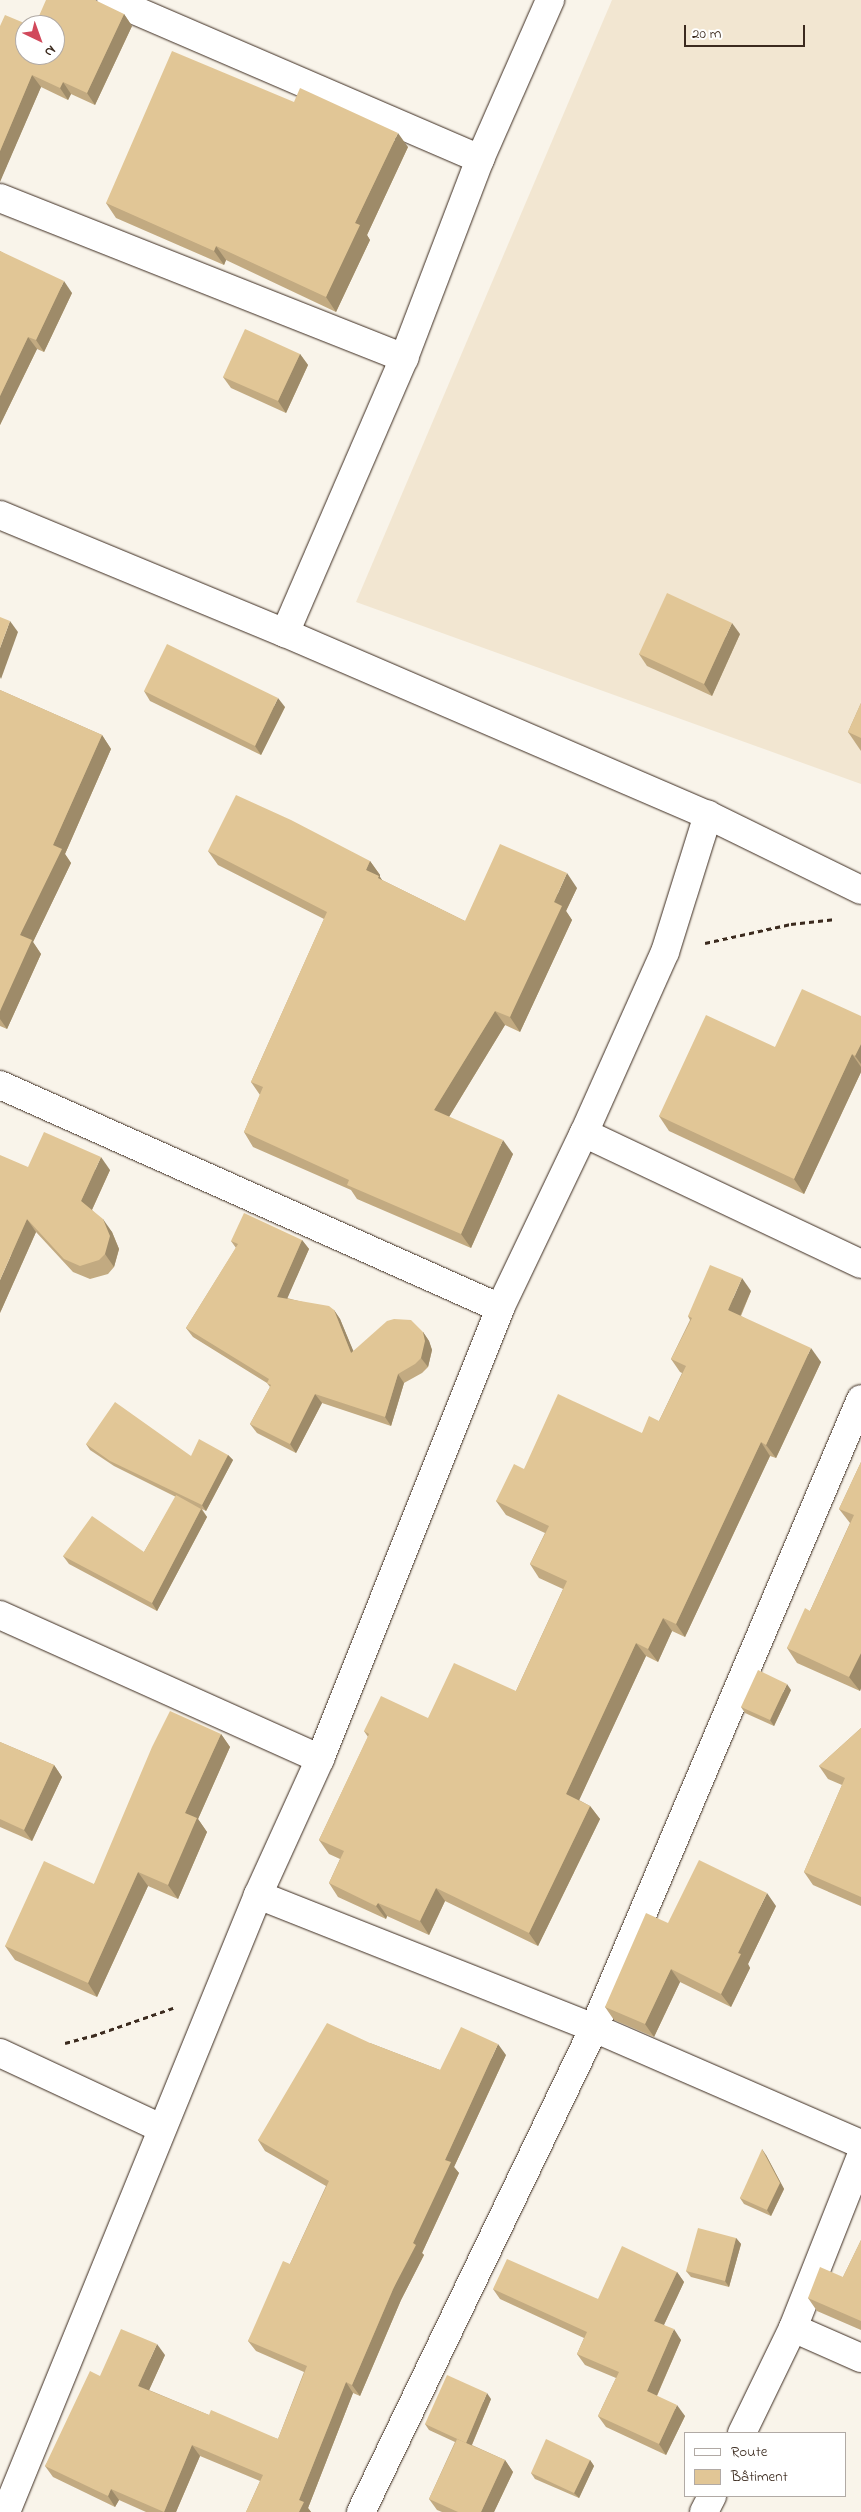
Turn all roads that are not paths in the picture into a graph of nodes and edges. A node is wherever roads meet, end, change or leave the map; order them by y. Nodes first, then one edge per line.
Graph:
1 (110, 0) edge
2 (550, 0) edge
3 (480, 159) junction
4 (0, 198) edge
5 (404, 358) junction
6 (0, 515) edge
7 (285, 633) junction
8 (708, 815) junction
9 (861, 890) edge
10 (0, 1085) edge
11 (584, 1133) junction
12 (861, 1264) edge
13 (500, 1308) junction
14 (861, 1399) edge
15 (0, 1616) edge
16 (320, 1759) junction
17 (258, 1895) junction
18 (594, 2028) junction
19 (4, 2055) edge
20 (161, 2128) junction
21 (861, 2144) edge
22 (861, 2156) edge
23 (793, 2328) junction
24 (861, 2358) edge
25 (742, 2432) edge
26 (712, 2497) edge
27 (0, 2510) edge
28 (5, 2512) edge
29 (361, 2512) edge
30 (704, 2512) edge

1 - 3 street
2 - 3 street
3 - 5 street
4 - 5 street
5 - 7 street
6 - 7 street
7 - 8 street
8 - 9 street
8 - 11 street
10 - 13 street
11 - 12 street
11 - 13 street
13 - 16 street
14 - 18 street
15 - 16 street
16 - 17 street
17 - 18 street
17 - 20 street
18 - 21 street
18 - 29 street
19 - 20 street
20 - 28 street
22 - 23 street
23 - 24 street
23 - 25 street
26 - 30 street
27 - 28 street

